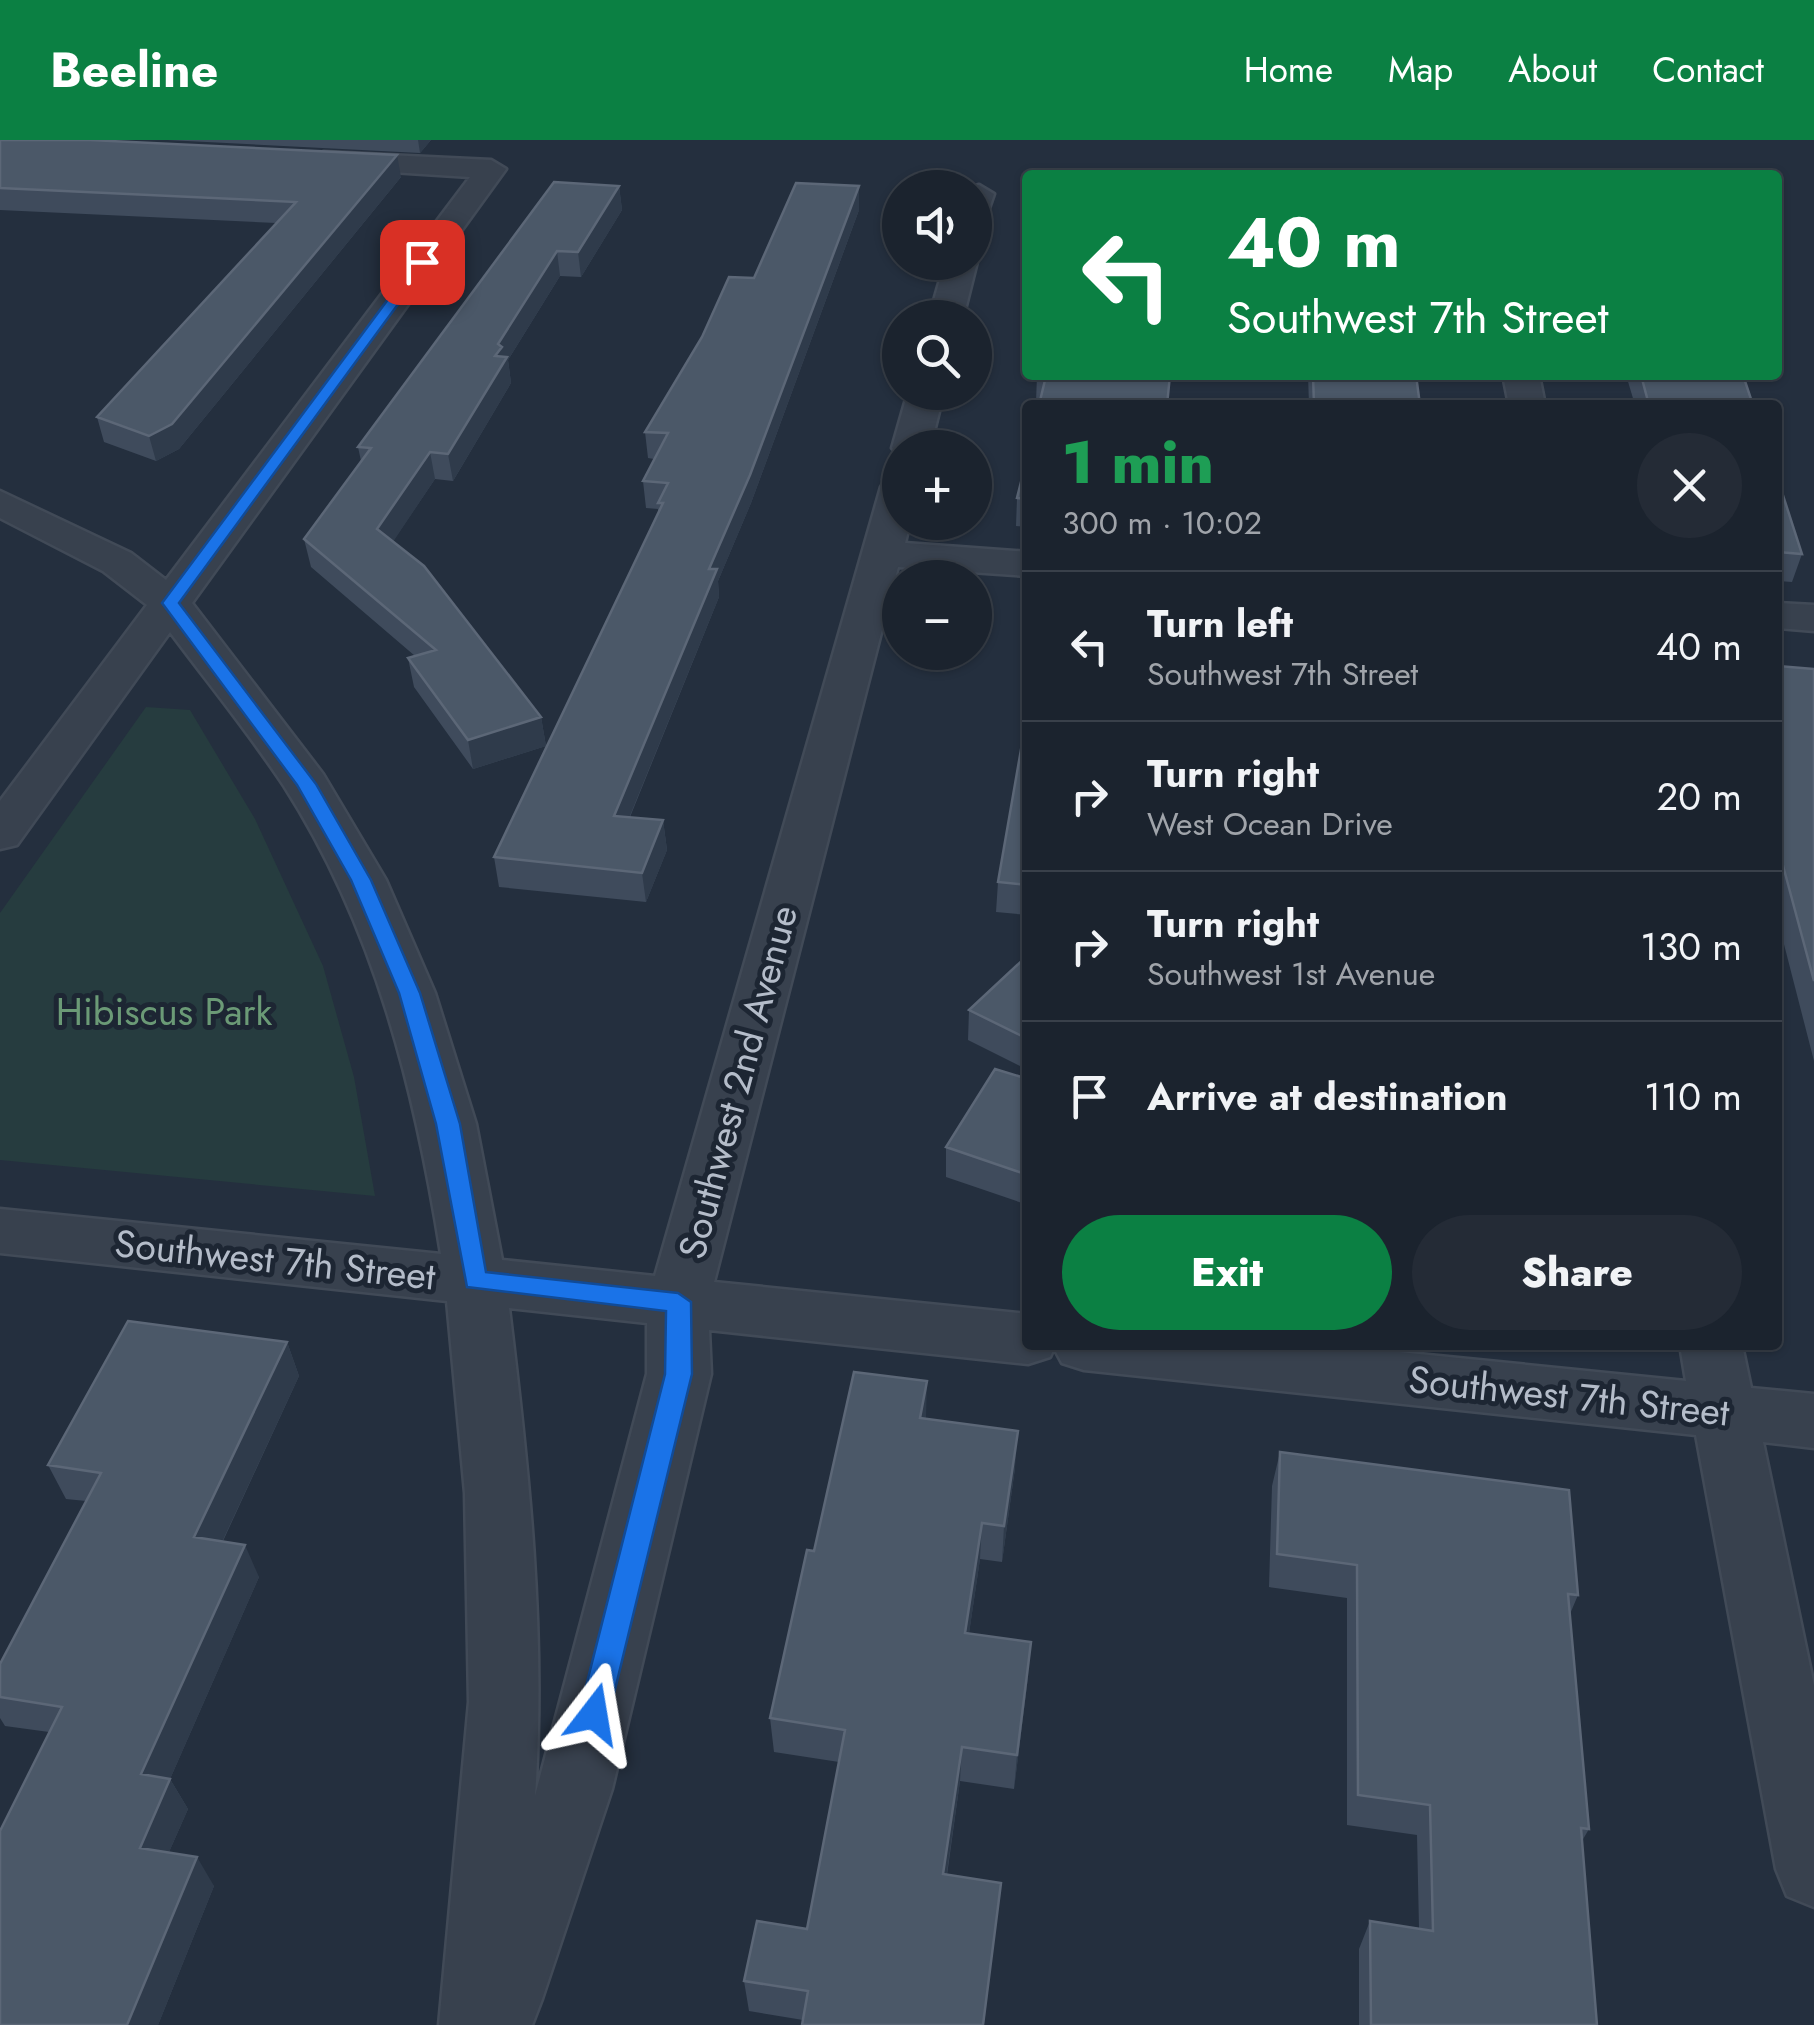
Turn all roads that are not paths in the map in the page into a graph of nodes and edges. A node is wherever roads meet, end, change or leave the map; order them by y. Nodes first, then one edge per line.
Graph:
1 (295, 159) edge
2 (0, 503) edge
3 (886, 540) edge
4 (882, 554) junction
5 (1022, 564) edge
6 (170, 603) junction
7 (1782, 616) edge
8 (1814, 618) edge
9 (0, 834) edge
10 (0, 1231) edge
11 (476, 1280) junction
12 (678, 1302) junction
13 (1022, 1338) edge
14 (1132, 1350) edge
15 (1712, 1350) edge
16 (1724, 1412) junction
17 (1814, 1421) edge
18 (1814, 1868) edge
19 (480, 2025) edge
20 (493, 2025) edge

1 - 6 street
2 - 6 street
3 - 4 street, Southwest 2nd Avenue
4 - 5 street
4 - 12 street, Southwest 2nd Avenue
6 - 9 street
6 - 11 street
7 - 8 street
10 - 11 street, Southwest 7th Street
11 - 12 street, Southwest 7th Street
11 - 19 street
12 - 13 street, Southwest 7th Street
12 - 20 street, Southwest 2nd Avenue
14 - 16 street, Southwest 7th Street
15 - 16 street
16 - 17 street, Southwest 7th Street
16 - 18 street

